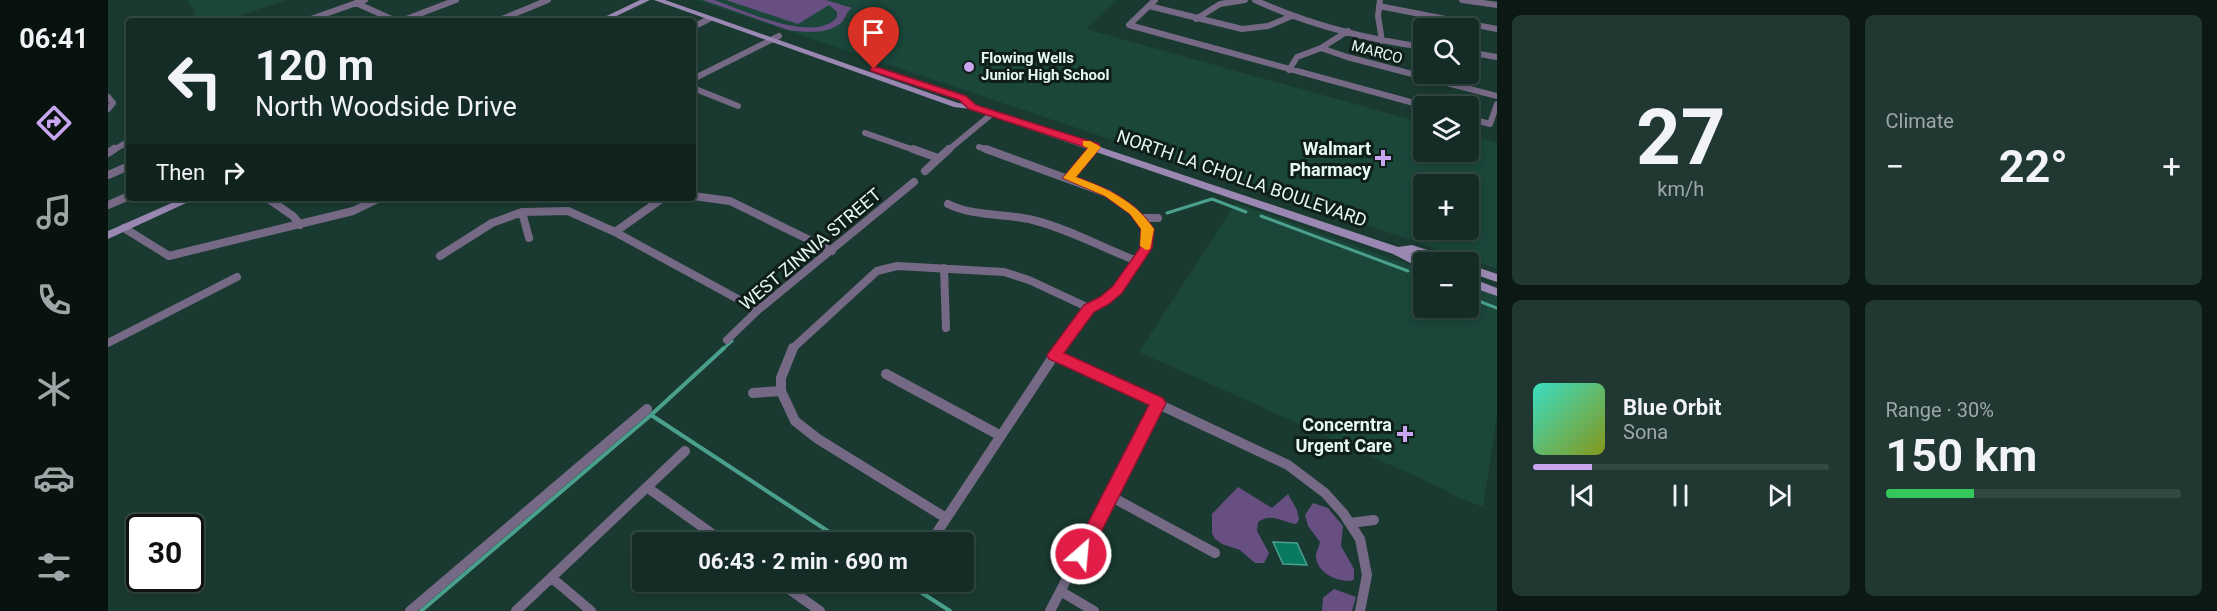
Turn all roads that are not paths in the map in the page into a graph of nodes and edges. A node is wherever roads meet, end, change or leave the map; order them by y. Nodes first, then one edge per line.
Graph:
1 (350, 0) edge
2 (364, 0) edge
3 (456, 0) edge
4 (548, 0) edge
5 (646, 0) edge
6 (674, 0) edge
7 (1155, 0) edge
8 (1245, 0) edge
9 (1255, 0) edge
10 (1462, 0) edge
11 (660, 2) edge
12 (356, 3) junction
13 (1380, 3) edge
14 (1497, 5) edge
15 (1149, 6) junction
16 (623, 11) junction
17 (1292, 16) junction
18 (314, 18) edge
19 (389, 18) edge
20 (409, 18) edge
21 (504, 18) edge
22 (607, 18) edge
23 (709, 19) junction
24 (1196, 19) junction
25 (696, 26) edge
26 (1497, 29) edge
27 (1348, 31) junction
28 (775, 38) junction
29 (1382, 41) junction
30 (1413, 45) edge
31 (1321, 48) junction
32 (1479, 54) edge
33 (1497, 57) edge
34 (1289, 70) junction
35 (1413, 73) edge
36 (696, 78) edge
37 (1455, 84) edge
38 (696, 89) edge
39 (1497, 96) edge
40 (108, 98) edge
41 (1413, 103) edge
42 (1497, 104) edge
43 (738, 106) dead end
44 (112, 107) edge
45 (993, 113) junction
46 (1479, 121) edge
47 (865, 132) dead end
48 (126, 143) edge
49 (979, 147) dead end
50 (1095, 147) junction
51 (108, 153) edge
52 (938, 158) junction
53 (126, 167) edge
54 (925, 171) dead end
55 (108, 175) edge
56 (1069, 178) junction
57 (914, 182) dead end
58 (696, 196) edge
59 (126, 197) edge
60 (185, 201) edge
61 (271, 201) edge
62 (374, 201) edge
63 (659, 201) edge
64 (948, 204) dead end
65 (108, 205) edge
66 (522, 212) junction
67 (1158, 218) dead end
68 (1140, 219) junction
69 (300, 225) junction
70 (124, 228) junction
71 (615, 232) junction
72 (108, 235) edge
73 (529, 238) dead end
74 (832, 250) junction
75 (1396, 251) junction
76 (1421, 252) edge
77 (440, 255) dead end
78 (1413, 260) edge
79 (1137, 261) junction
80 (944, 268) junction
81 (1479, 272) edge
82 (237, 277) dead end
83 (1497, 278) edge
84 (1479, 285) edge
85 (1497, 292) edge
86 (1089, 308) junction
87 (758, 310) junction
88 (946, 328) dead end
89 (727, 340) dead end
90 (108, 343) edge
91 (1054, 355) junction
92 (886, 374) dead end
93 (781, 391) junction
94 (753, 393) dead end
95 (1158, 403) junction
96 (647, 409) dead end
97 (1001, 436) junction
98 (685, 451) dead end
99 (648, 488) junction
100 (1110, 496) junction
101 (946, 518) junction
102 (1374, 520) dead end
103 (1350, 523) junction
104 (709, 532) edge
105 (937, 532) edge
106 (1215, 553) dead end
107 (552, 578) junction
108 (793, 592) edge
109 (1062, 592) junction
110 (410, 611) edge
111 (516, 611) edge
112 (591, 611) edge
113 (820, 611) edge
114 (1050, 611) edge
115 (1094, 611) edge
116 (1360, 611) edge

1 - 12 street
2 - 12 street
3 - 20 street
4 - 21 street
5 - 16 street
6 - 28 street, NORTH LA CHOLLA BOULEVARD
7 - 15 street
8 - 24 street
9 - 17 street
10 - 14 street
11 - 16 street
11 - 23 street, NORTH LA CHOLLA BOULEVARD
12 - 18 street
12 - 19 street
13 - 26 street
13 - 29 street
15 - 24 street
15 - 34 street
16 - 22 street
17 - 24 street
17 - 27 street
23 - 25 street
23 - 28 street, NORTH LA CHOLLA BOULEVARD
27 - 29 street
27 - 31 street
28 - 36 street
28 - 45 street, NORTH LA CHOLLA BOULEVARD
29 - 30 street
31 - 34 street
31 - 35 street, MARCO
32 - 33 street
34 - 41 street
37 - 39 street, MARCO
38 - 43 street
40 - 44 street
42 - 46 street
45 - 50 street, NORTH LA CHOLLA BOULEVARD
45 - 52 street
47 - 52 street
48 - 51 street
49 - 56 street
50 - 56 street
50 - 75 street, NORTH LA CHOLLA BOULEVARD
52 - 54 street
53 - 55 street
56 - 68 street
57 - 74 street, WEST ZINNIA STREET
58 - 74 street
59 - 65 street
60 - 70 street
61 - 69 street
62 - 69 street
63 - 71 street
64 - 79 street
66 - 71 street
66 - 73 street
66 - 77 street
67 - 68 street
68 - 79 street
69 - 70 street
70 - 72 street
71 - 87 street
74 - 87 street, WEST ZINNIA STREET
75 - 76 street, NORTH LA CHOLLA BOULEVARD
75 - 78 street, NORTH LA CHOLLA BOULEVARD
79 - 86 street
80 - 86 street
80 - 88 street
80 - 93 street
81 - 83 street
82 - 90 street
84 - 85 street
86 - 91 street
87 - 89 street, WEST ZINNIA STREET
91 - 95 street
91 - 97 street
92 - 97 street
93 - 94 street
93 - 101 street
95 - 100 street
95 - 103 street
96 - 110 street
97 - 101 street
98 - 99 street
99 - 104 street
99 - 107 street
100 - 106 street
100 - 109 street
101 - 105 street
102 - 103 street
103 - 116 street
107 - 111 street
107 - 112 street
108 - 113 street
109 - 114 street
109 - 115 street

